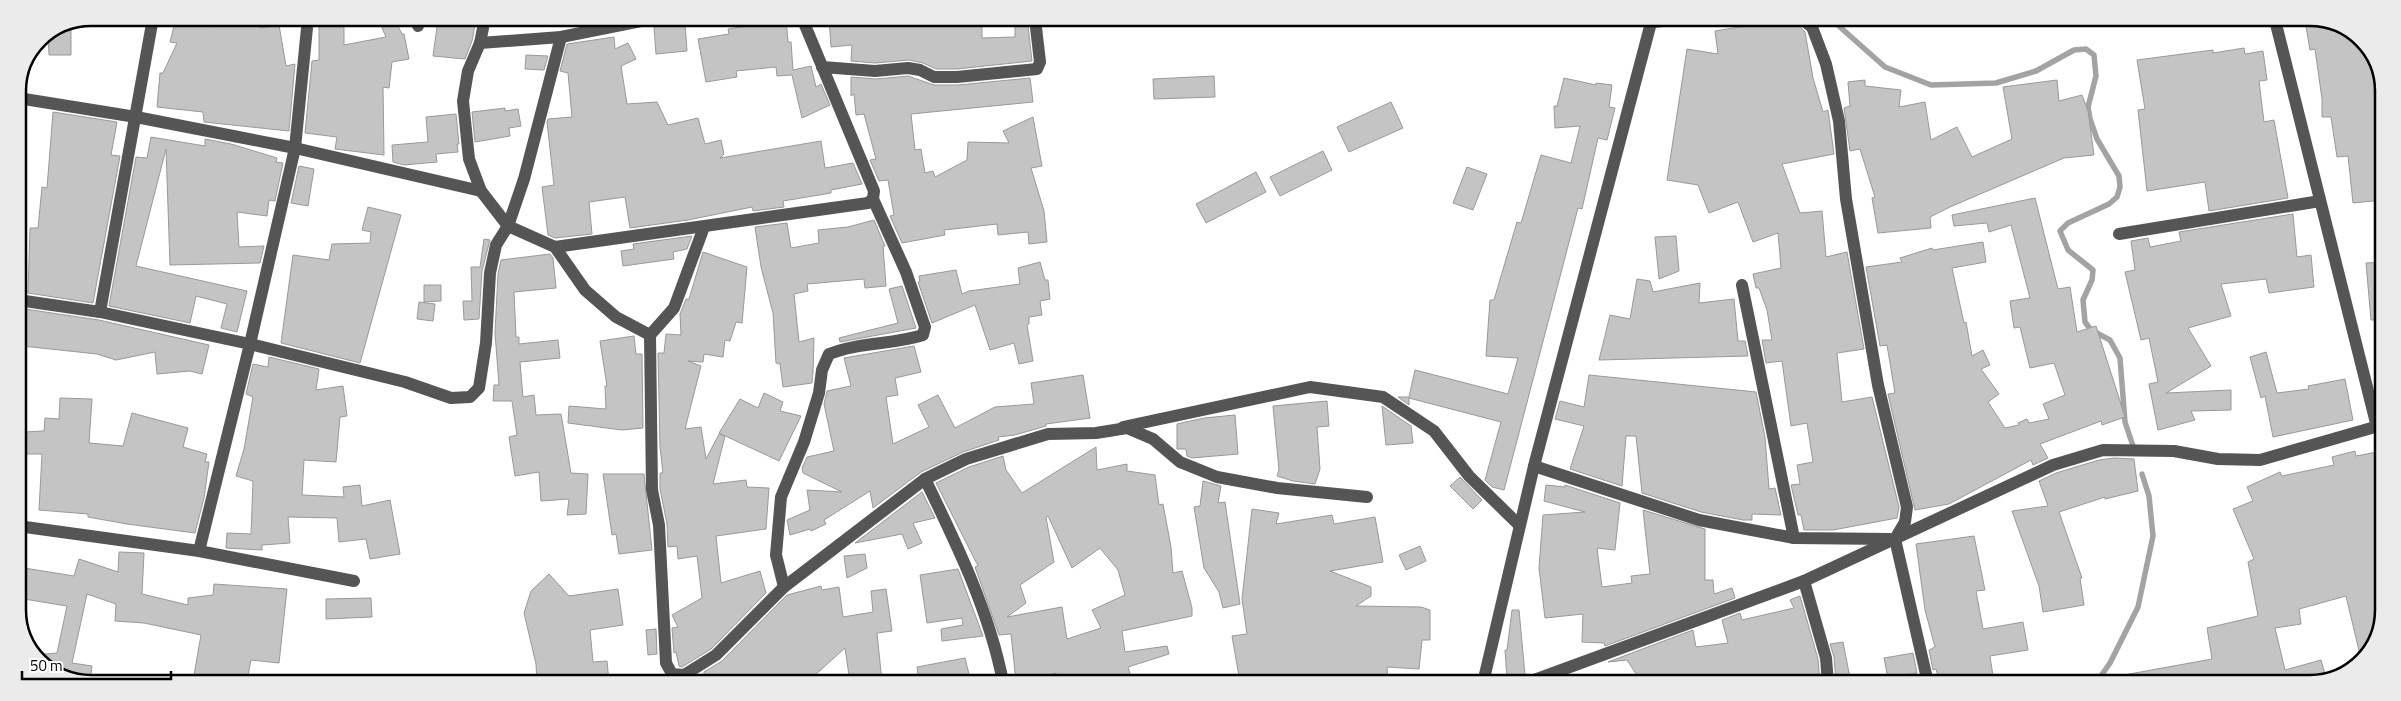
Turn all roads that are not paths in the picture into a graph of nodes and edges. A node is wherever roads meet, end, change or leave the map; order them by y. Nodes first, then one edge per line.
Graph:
1 (152, 26) edge
2 (307, 26) edge
3 (483, 26) edge
4 (618, 26) edge
5 (805, 26) edge
6 (1036, 26) edge
7 (1651, 26) edge
8 (1811, 26) edge
9 (2276, 26) edge
10 (561, 38) junction
11 (480, 44) junction
12 (822, 67) junction
13 (26, 99) edge
14 (136, 117) junction
15 (295, 148) junction
16 (481, 191) junction
17 (873, 198) junction
18 (2320, 201) junction
19 (508, 226) junction
20 (704, 228) junction
21 (2119, 234) dead end
22 (555, 247) junction
23 (1742, 285) dead end
24 (26, 301) edge
25 (100, 312) junction
26 (650, 335) junction
27 (250, 344) junction
28 (2375, 407) edge
29 (2375, 427) edge
30 (1096, 433) junction
31 (1534, 466) junction
32 (925, 479) junction
33 (1367, 497) dead end
34 (1519, 525) junction
35 (26, 527) edge
36 (1794, 538) junction
37 (1895, 539) junction
38 (199, 551) junction
39 (354, 580) dead end
40 (1804, 581) junction
41 (784, 587) junction
42 (1002, 675) edge
43 (1485, 675) edge
44 (1548, 675) edge
45 (1827, 675) edge
46 (1926, 675) edge

1 - 14 street
2 - 15 street
3 - 11 street
4 - 10 street
5 - 12 street
6 - 12 street
7 - 31 street
8 - 37 street
9 - 18 street
10 - 11 street
10 - 19 street
11 - 16 street
12 - 17 street
13 - 14 street
14 - 15 street
14 - 25 street
15 - 16 street
15 - 27 street
16 - 19 street
17 - 20 street
17 - 41 street
18 - 21 street
18 - 28 street
19 - 22 street
19 - 27 street
20 - 22 street
20 - 26 street
22 - 26 street
23 - 36 street
24 - 25 street
25 - 27 street
26 - 41 street
27 - 38 street
29 - 37 street
30 - 32 street
30 - 33 street
30 - 34 street
31 - 34 street
31 - 36 street
32 - 41 street
32 - 42 street
34 - 43 street
35 - 38 street
36 - 37 street
37 - 40 street
37 - 46 street
38 - 39 street
40 - 44 street
40 - 45 street

